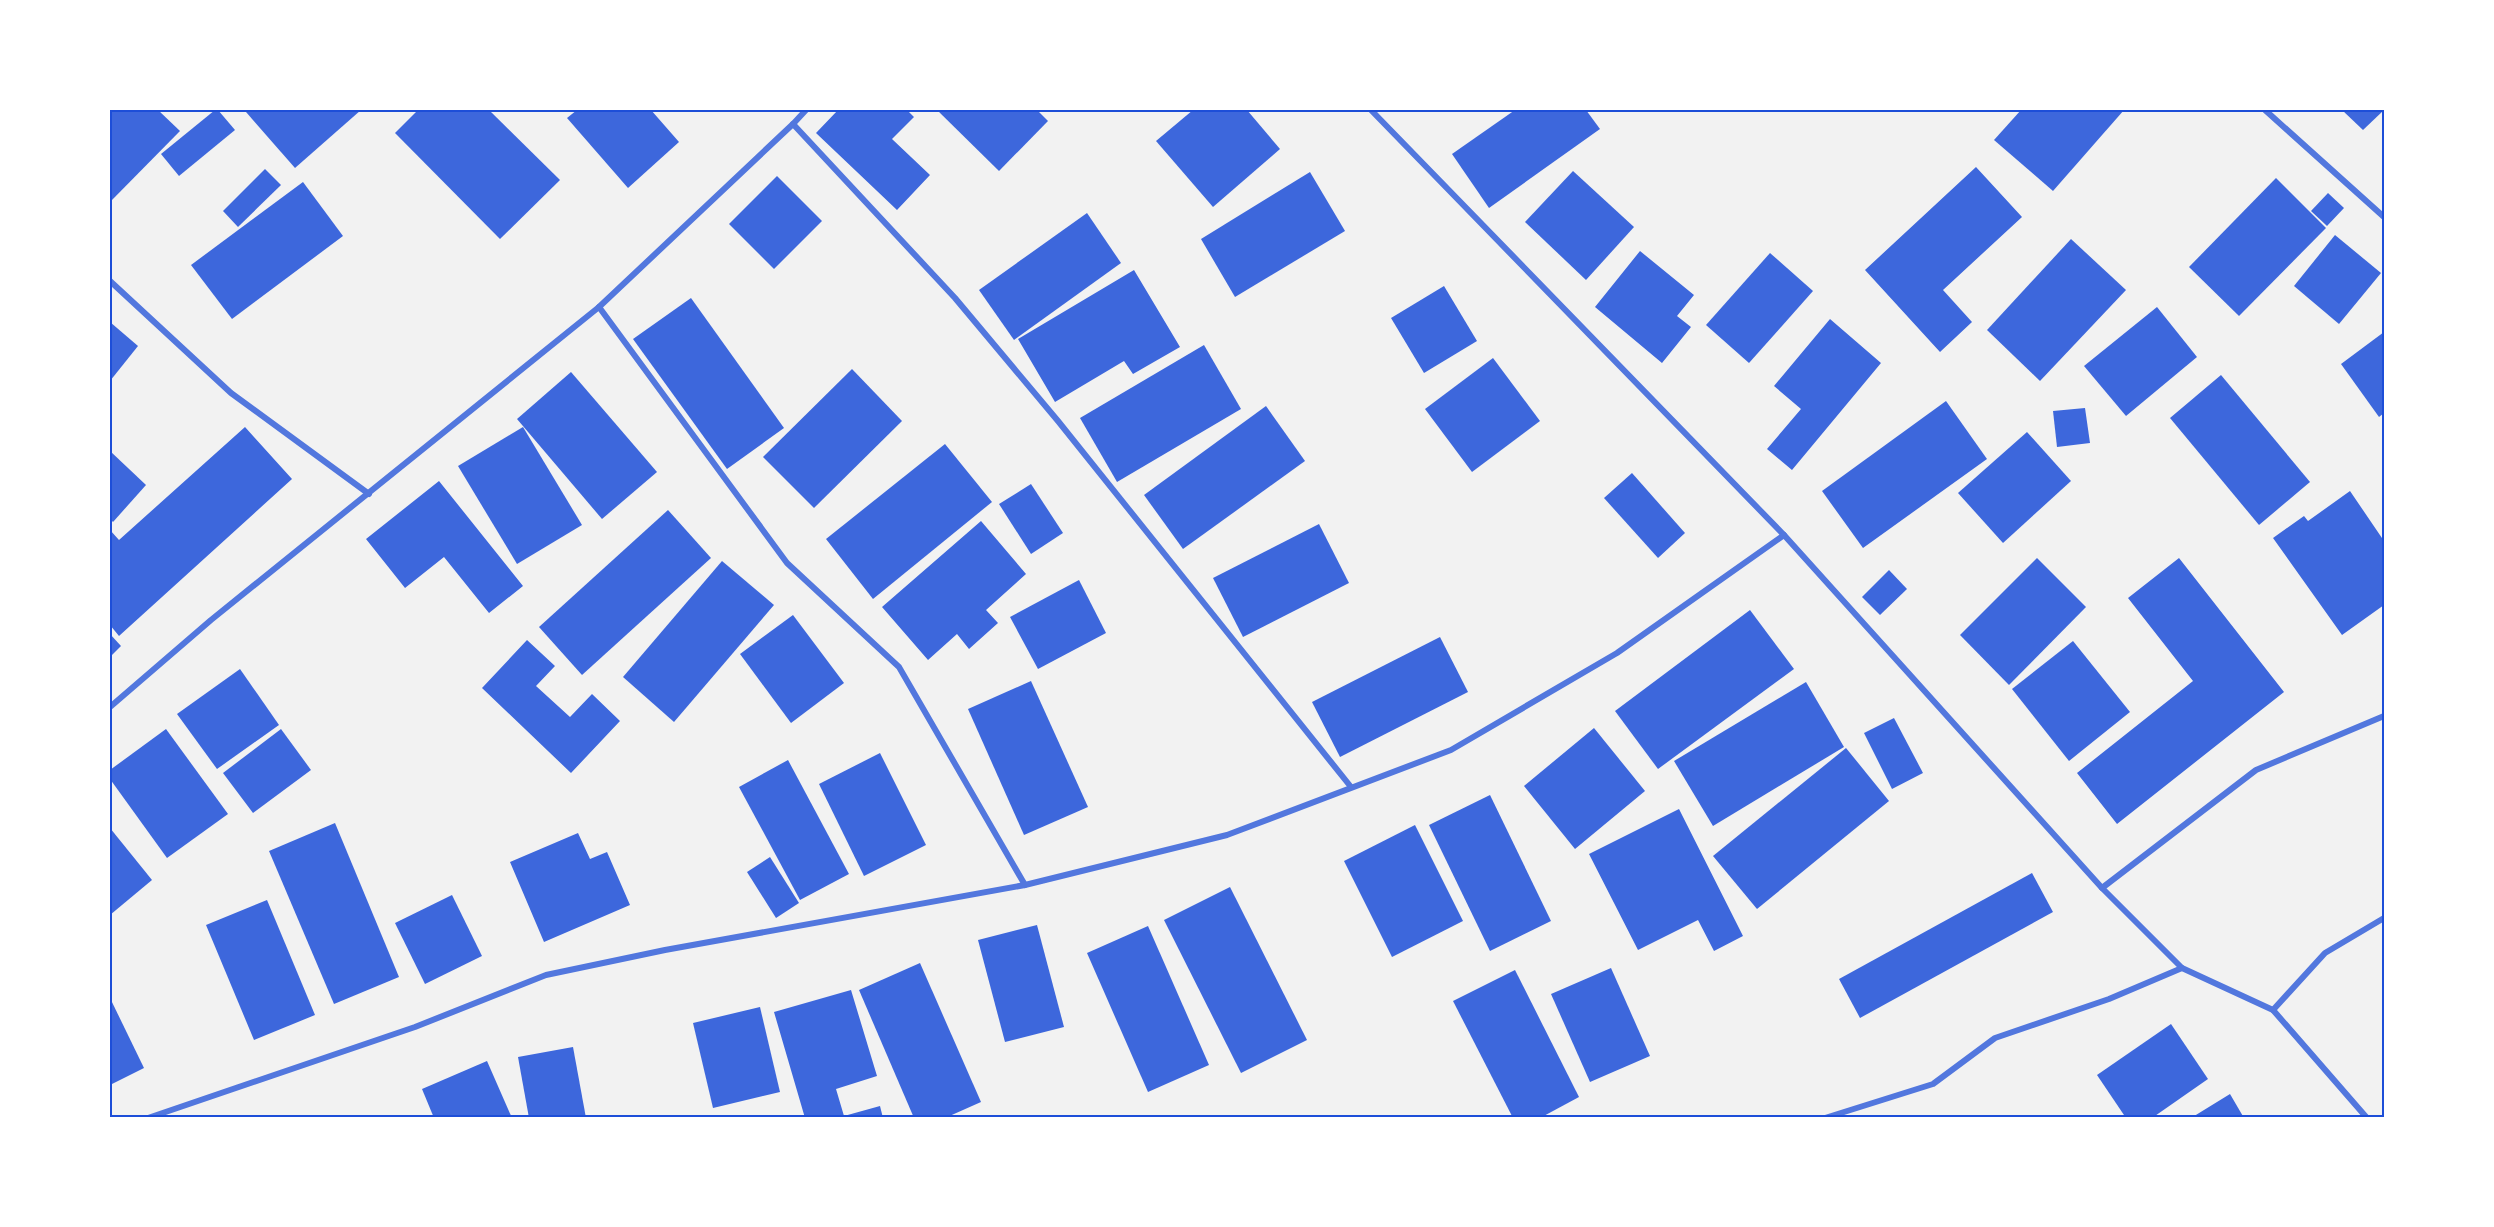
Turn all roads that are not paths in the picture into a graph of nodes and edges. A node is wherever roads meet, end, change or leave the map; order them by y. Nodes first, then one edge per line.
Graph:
1 (806, 110) edge
2 (1371, 110) edge
3 (2265, 110) edge
4 (793, 124) junction
5 (2385, 217) edge
6 (110, 281) edge
7 (599, 308) junction
8 (369, 494) junction
9 (1784, 535) junction
10 (110, 707) edge
11 (2385, 716) edge
12 (1351, 787) junction
13 (1025, 885) junction
14 (2102, 888) junction
15 (2385, 918) edge
16 (2182, 968) junction
17 (2273, 1010) junction
18 (148, 1118) edge
19 (1825, 1118) edge
20 (2367, 1118) edge

1 - 4 street
2 - 9 street
3 - 5 street
4 - 7 street
4 - 12 street
6 - 8 street
7 - 8 street
7 - 13 street
8 - 10 street
9 - 12 street
9 - 14 street
11 - 14 street
12 - 13 street
13 - 18 street
14 - 16 street
15 - 17 street
16 - 17 street
16 - 19 street
17 - 20 street

